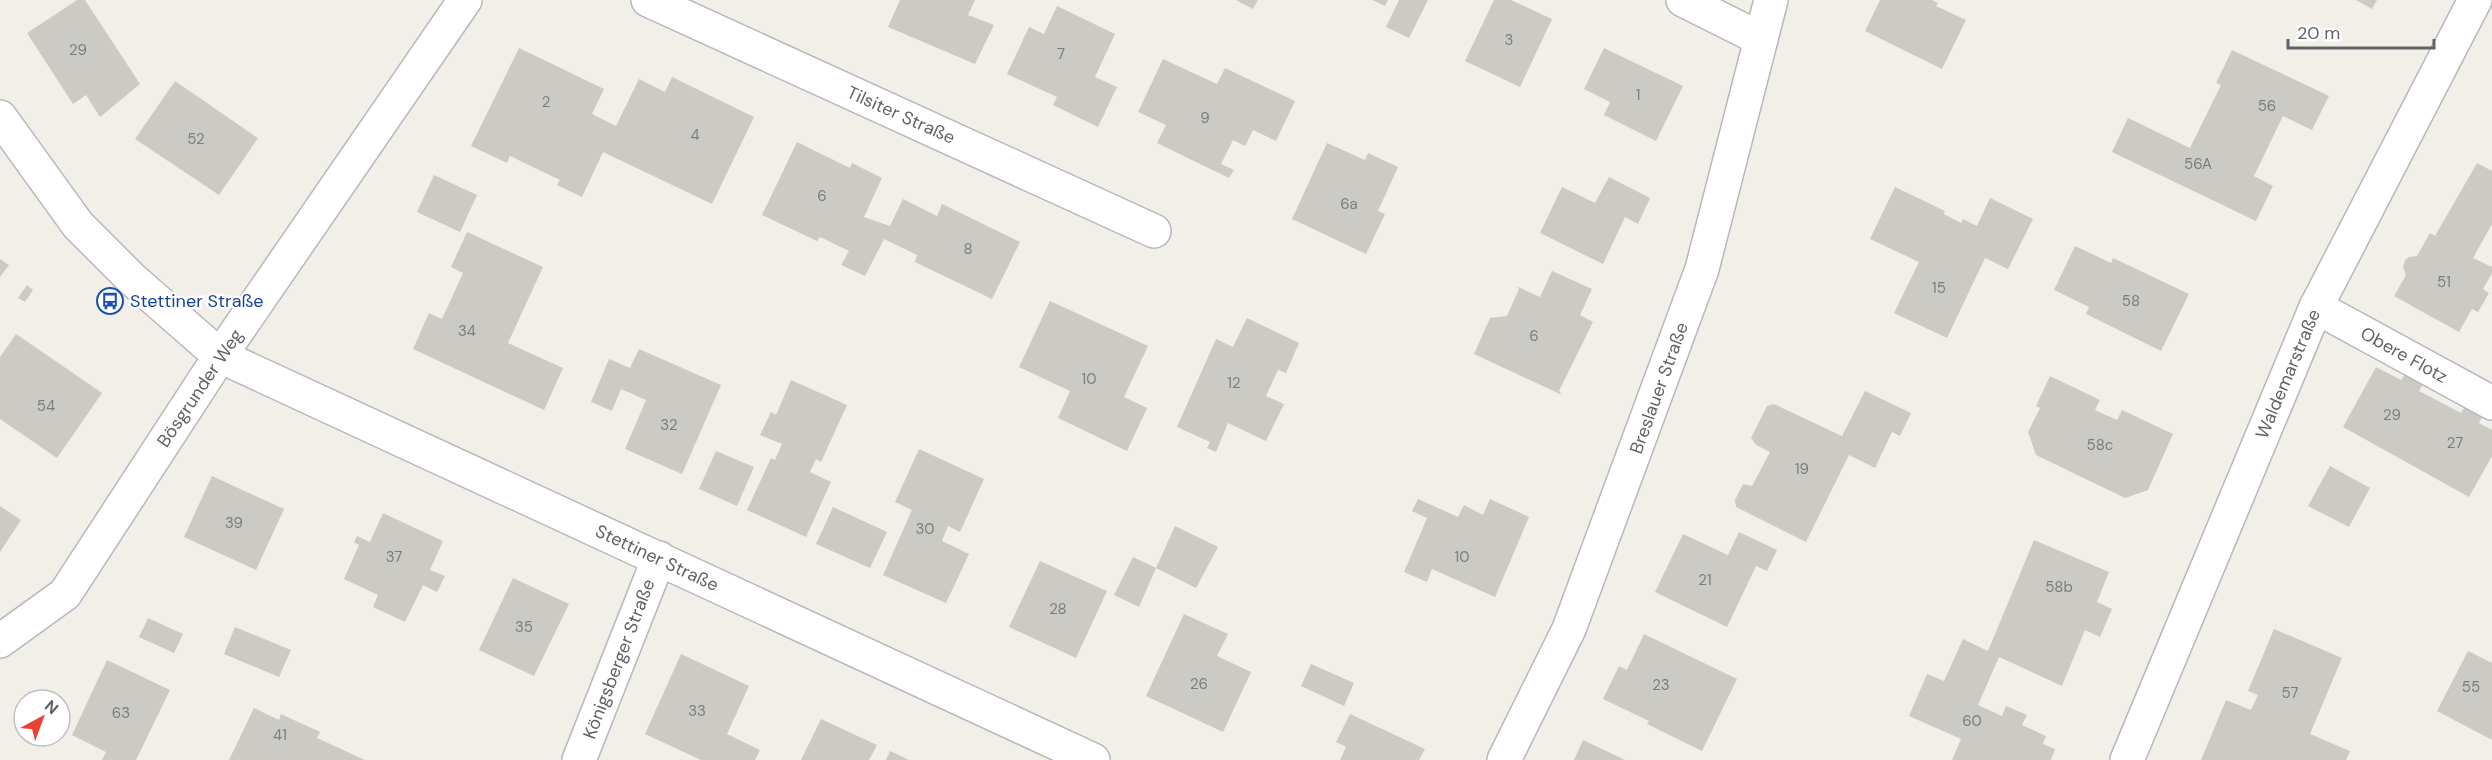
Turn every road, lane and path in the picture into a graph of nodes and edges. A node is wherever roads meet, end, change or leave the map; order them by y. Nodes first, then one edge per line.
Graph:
1 (465, 0) edge
2 (648, 0) edge
3 (1683, 0) edge
4 (1771, 0) edge
5 (2475, 0) edge
6 (1761, 39) junction
7 (0, 117) edge
8 (1154, 231) dead end
9 (2316, 307) junction
10 (220, 356) junction
11 (2492, 403) edge
12 (659, 558) junction
13 (0, 641) edge
14 (579, 760) edge
15 (1093, 760) edge
16 (1504, 760) edge
17 (2127, 760) edge

1 - 10 street, Bösgrunder Weg
2 - 8 street, Tilsiter Straße
3 - 6 street
4 - 6 street, Breslauer Straße
5 - 9 street, Waldemarstraße
6 - 16 street, Breslauer Straße
7 - 10 street, Stettiner Straße
9 - 11 street, Obere Flotz
9 - 17 street, Waldemarstraße
10 - 12 street, Stettiner Straße
10 - 13 street, Bösgrunder Weg
12 - 14 street, Königsberger Straße
12 - 15 street, Stettiner Straße

